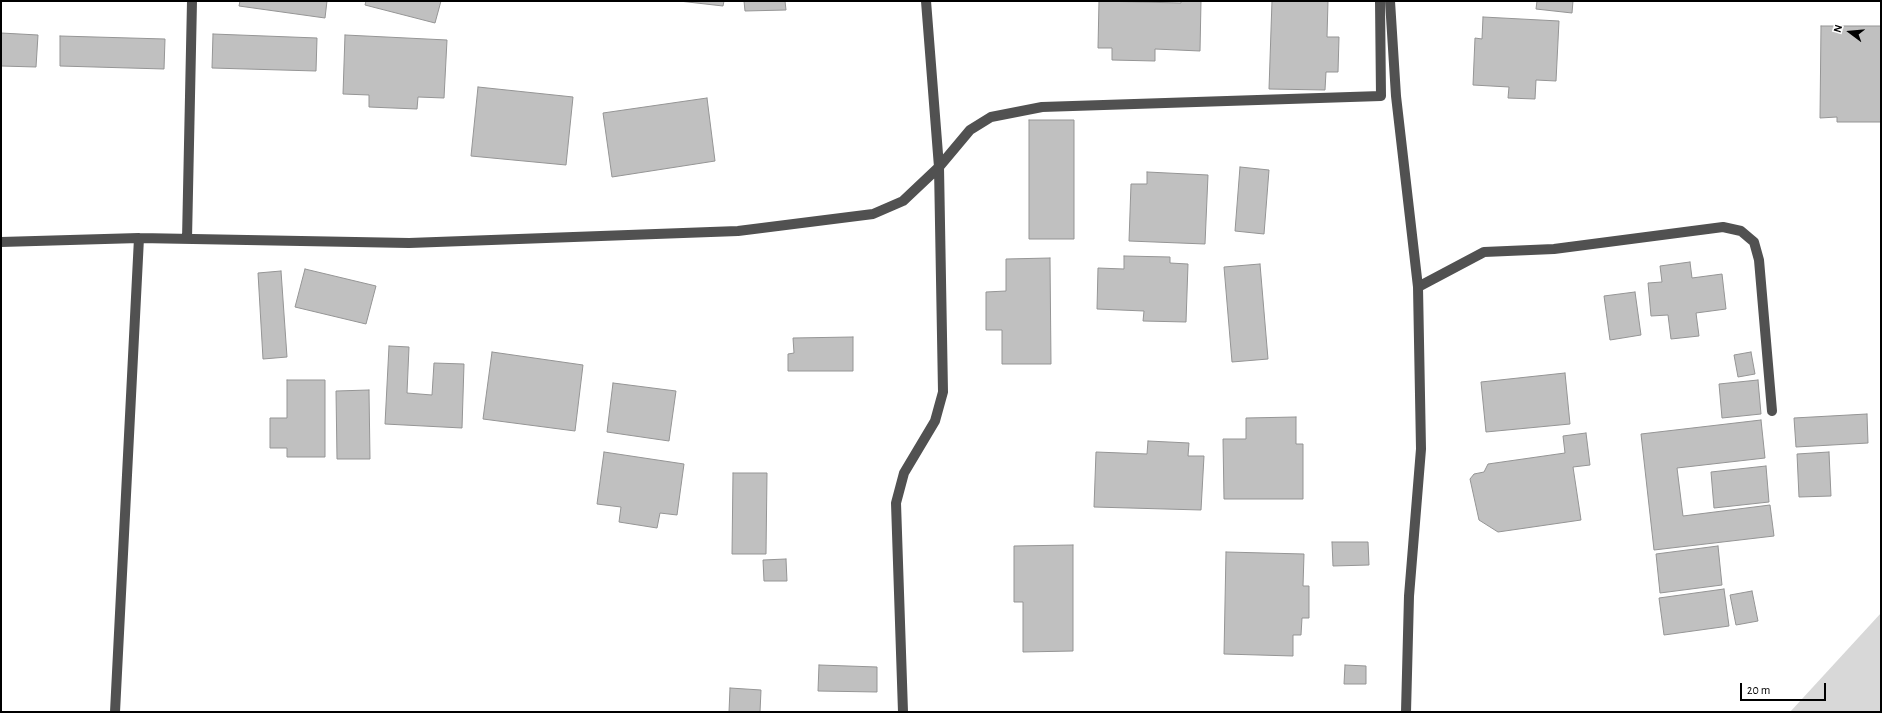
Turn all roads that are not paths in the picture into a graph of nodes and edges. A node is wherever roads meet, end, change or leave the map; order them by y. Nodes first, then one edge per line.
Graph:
1 (192, 1) edge
2 (926, 1) edge
3 (1380, 1) edge
4 (1390, 1) edge
5 (939, 167) junction
6 (139, 238) junction
7 (187, 239) junction
8 (1, 242) edge
9 (1418, 286) junction
10 (1772, 411) dead end
11 (115, 712) edge
12 (903, 712) edge
13 (1406, 712) edge

1 - 7 street
2 - 5 street
3 - 5 street
4 - 9 street
5 - 7 street
5 - 12 street
6 - 7 street
6 - 8 street
6 - 11 street
9 - 10 street
9 - 13 street

